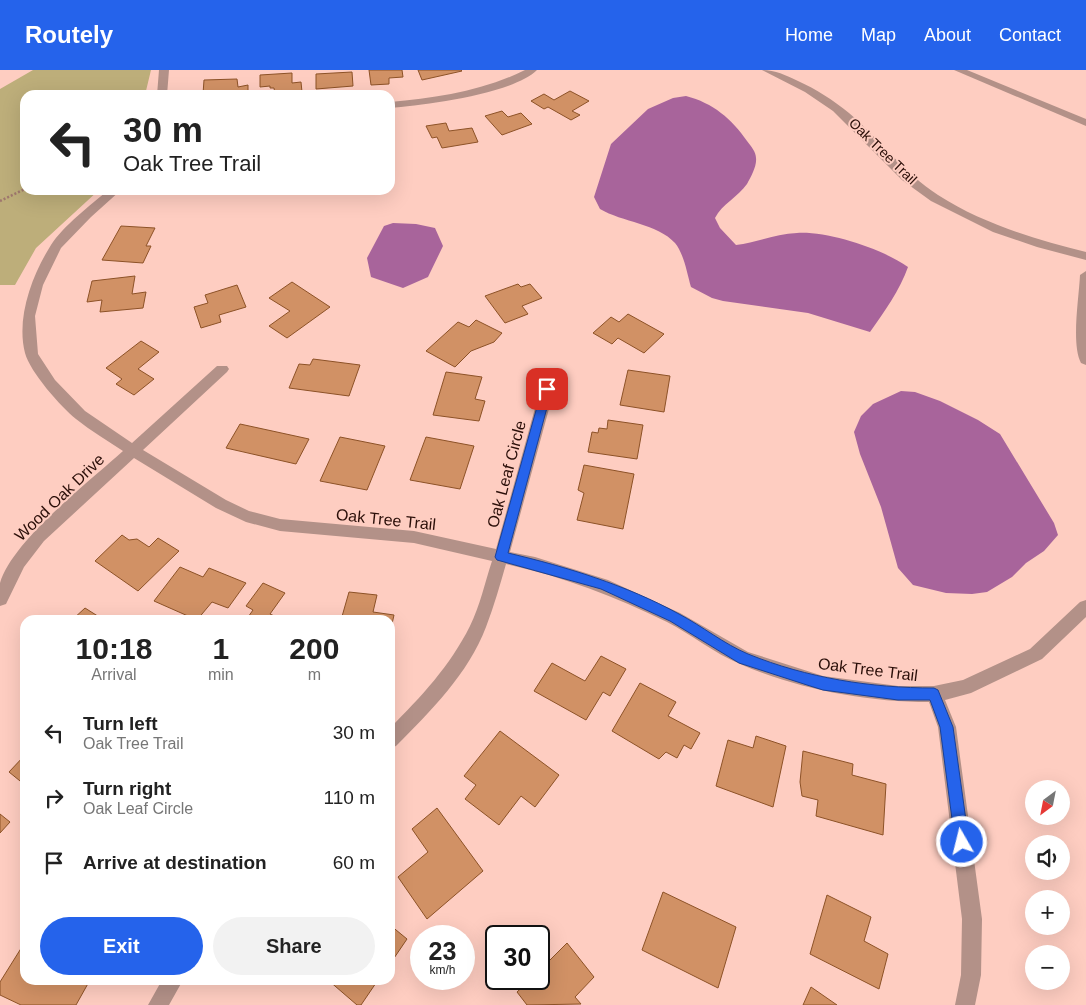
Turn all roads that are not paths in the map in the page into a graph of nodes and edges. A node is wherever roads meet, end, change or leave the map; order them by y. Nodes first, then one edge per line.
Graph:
1 (164, 70) edge
2 (532, 70) edge
3 (768, 70) edge
4 (959, 70) edge
5 (162, 90) edge
6 (395, 104) edge
7 (1086, 123) edge
8 (109, 195) edge
9 (1086, 256) edge
10 (1086, 275) edge
11 (1086, 360) edge
12 (222, 369) dead end
13 (552, 372) dead end
14 (133, 451) junction
15 (501, 557) junction
16 (0, 600) edge
17 (1086, 607) edge
18 (934, 694) junction
19 (395, 735) edge
20 (170, 985) edge
21 (158, 1005) edge
22 (965, 1005) edge

1 - 5 street
2 - 6 street
3 - 9 street, Oak Tree Trail
4 - 7 street
8 - 14 street, Oak Tree Trail
10 - 11 street
12 - 14 street, Wood Oak Drive
13 - 15 street, Oak Leaf Circle
14 - 15 street, Oak Tree Trail
14 - 16 street, Wood Oak Drive
15 - 18 street, Oak Tree Trail
15 - 19 street, Oak Leaf Circle
17 - 18 street, Oak Tree Trail
18 - 22 street
20 - 21 street

